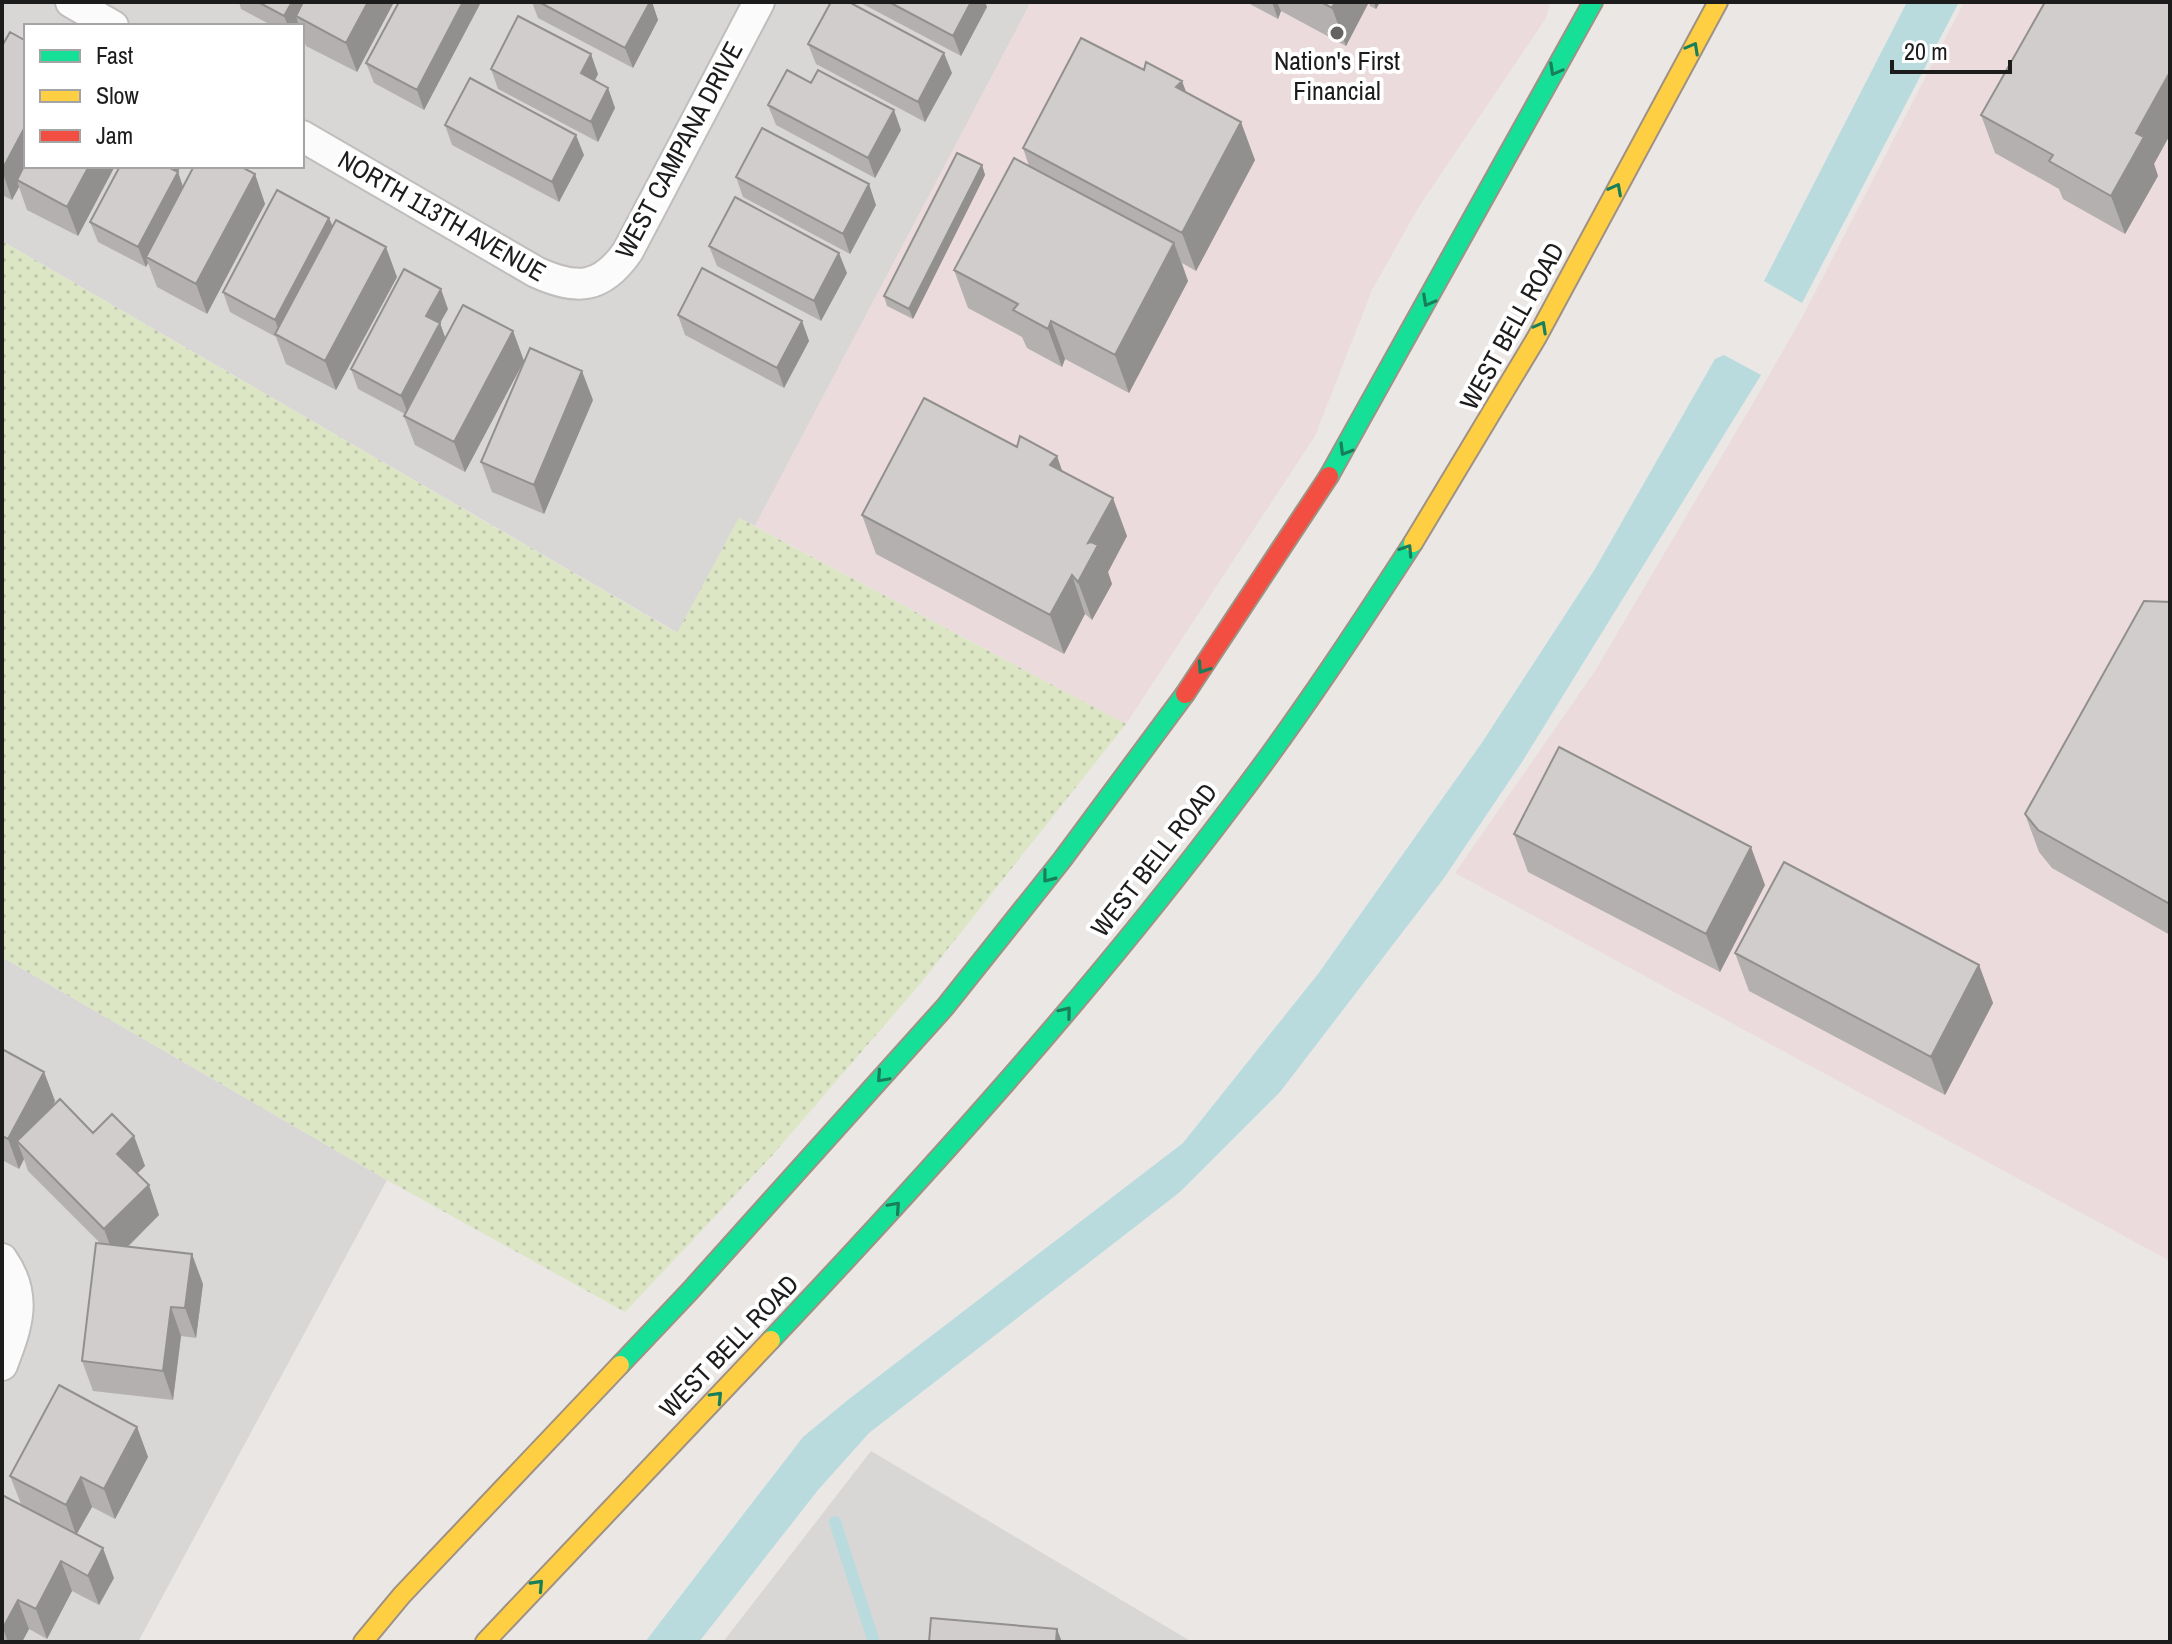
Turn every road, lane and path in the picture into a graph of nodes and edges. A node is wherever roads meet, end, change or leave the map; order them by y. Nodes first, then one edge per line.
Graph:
1 (71, 2) edge
2 (759, 2) edge
3 (1593, 2) edge
4 (1718, 2) edge
5 (110, 24) edge
6 (304, 137) edge
7 (586, 284) joint
8 (2, 1259) edge
9 (2, 1365) edge
10 (363, 1642) edge
11 (485, 1642) edge

1 - 5 street
2 - 7 street, WEST CAMPANA DRIVE
3 -> 10 main road
11 -> 4 main road, WEST BELL ROAD
6 - 7 street, NORTH 113TH AVENUE
8 - 9 street

